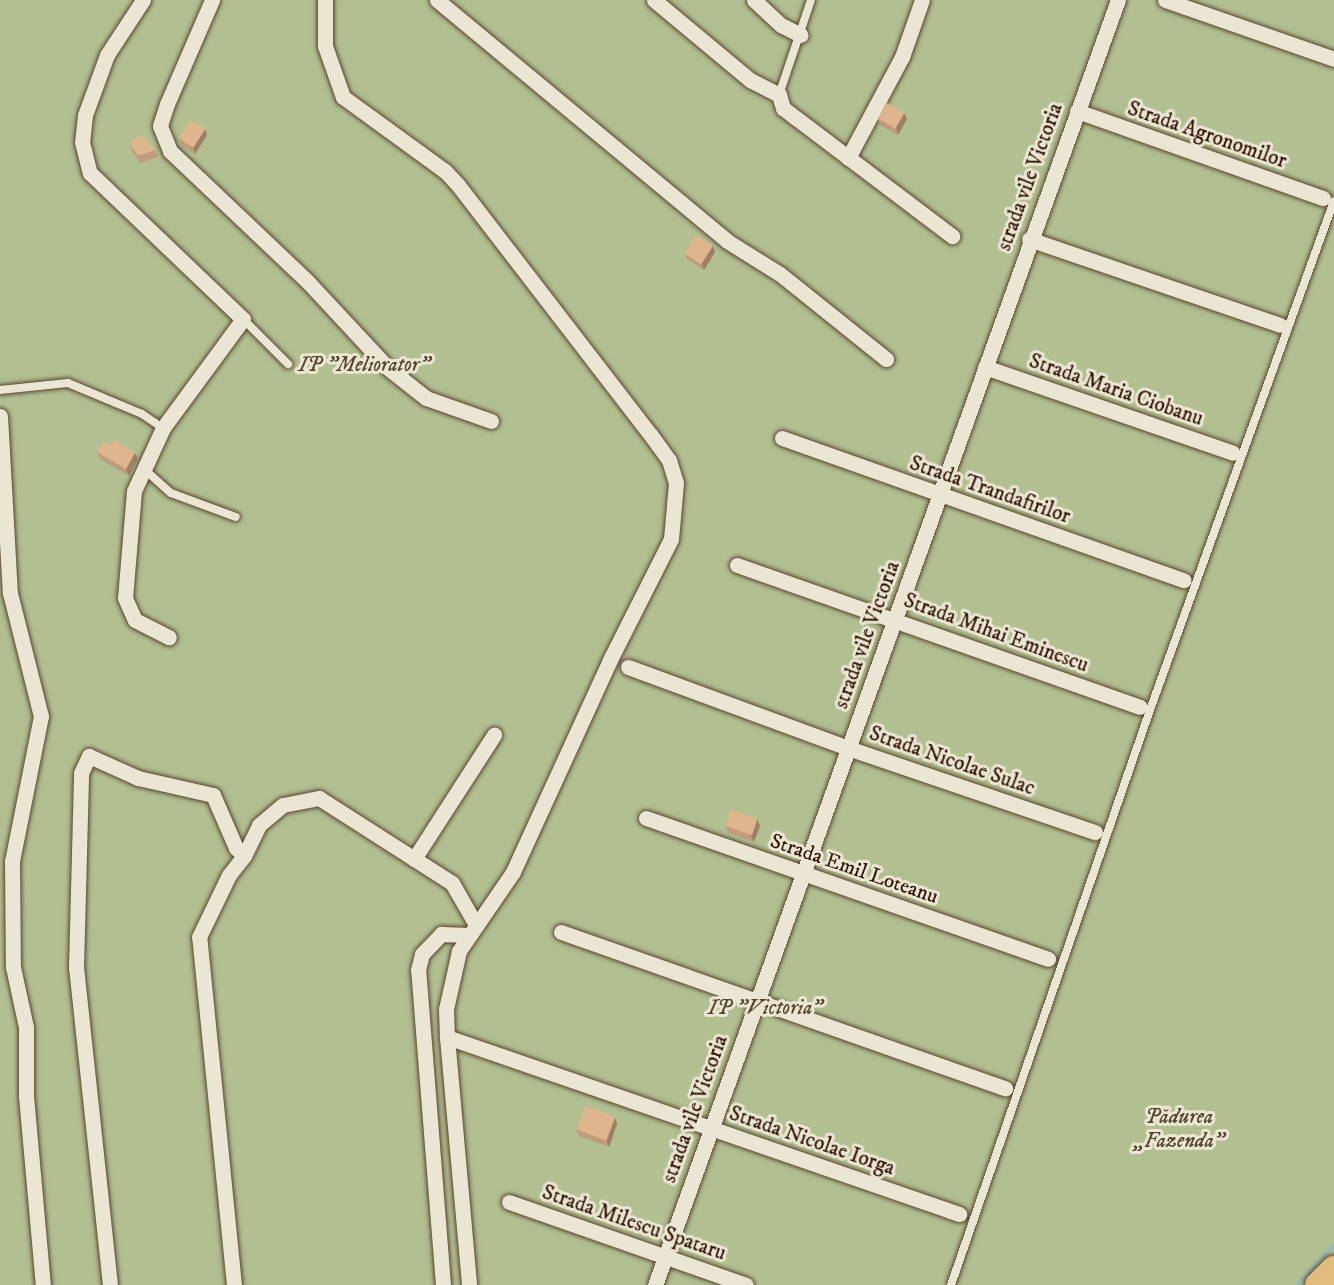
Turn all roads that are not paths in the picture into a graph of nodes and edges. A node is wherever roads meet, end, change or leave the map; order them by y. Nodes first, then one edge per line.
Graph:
1 (143, 0) edge
2 (212, 0) edge
3 (325, 0) edge
4 (437, 0) edge
5 (654, 0) edge
6 (754, 0) edge
7 (811, 0) edge
8 (921, 0) edge
9 (1118, 0) edge
10 (1165, 0) edge
11 (801, 35) junction
12 (1334, 59) edge
13 (779, 95) junction
14 (1077, 111) junction
15 (848, 158) junction
16 (1329, 199) edge
17 (952, 236) dead end
18 (1029, 239) junction
19 (243, 319) junction
20 (1280, 325) dead end
21 (886, 359) dead end
22 (288, 364) dead end
23 (985, 367) junction
24 (0, 390) edge
25 (0, 416) edge
26 (491, 421) dead end
27 (163, 428) junction
28 (782, 438) dead end
29 (1233, 453) dead end
30 (144, 469) junction
31 (939, 494) junction
32 (236, 517) dead end
33 (737, 565) dead end
34 (1184, 580) dead end
35 (896, 620) junction
36 (169, 637) dead end
37 (628, 667) dead end
38 (1140, 707) dead end
39 (494, 735) dead end
40 (848, 748) junction
41 (646, 818) dead end
42 (1095, 832) dead end
43 (244, 856) junction
44 (414, 859) junction
45 (802, 874) junction
46 (471, 929) junction
47 (561, 932) dead end
48 (1048, 959) dead end
49 (757, 1003) junction
50 (447, 1036) junction
51 (1005, 1088) dead end
52 (710, 1127) junction
53 (509, 1202) dead end
54 (959, 1214) dead end
55 (666, 1255) junction
56 (1334, 1269) edge
57 (43, 1285) edge
58 (110, 1285) edge
59 (234, 1285) edge
60 (443, 1285) edge
61 (469, 1285) edge
62 (655, 1285) edge
63 (746, 1285) edge
64 (951, 1285) edge
65 (1318, 1285) edge

1 - 19 street
2 - 26 street
3 - 46 street
4 - 21 street
5 - 13 street
6 - 11 street
7 - 11 lane
8 - 15 street
9 - 14 street, strada vile Victoria
10 - 12 street
11 - 13 lane
13 - 15 street
14 - 16 street, Strada Agronomilor
14 - 18 street, strada vile Victoria
15 - 17 street
16 - 64 lane
18 - 20 street
18 - 23 street, strada vile Victoria
19 - 22 lane
19 - 27 street
23 - 29 street, Strada Maria Ciobanu
23 - 31 street, strada vile Victoria
24 - 27 lane
25 - 57 street
27 - 30 street
28 - 31 street, Strada Trandafirilor
30 - 32 lane
30 - 36 street
31 - 34 street, Strada Trandafirilor
31 - 35 street, strada vile Victoria
33 - 35 street, Strada Mihai Eminescu
35 - 38 street, Strada Mihai Eminescu
35 - 40 street, strada vile Victoria
37 - 40 street, Strada Nicolae Sulac
39 - 44 street
40 - 42 street, Strada Nicolae Sulac
40 - 45 street, strada vile Victoria
41 - 45 street, Strada Emil Loteanu
43 - 44 street
43 - 58 street
43 - 59 street
44 - 46 street
45 - 48 street, Strada Emil Loteanu
45 - 49 street, strada vile Victoria
46 - 50 street
46 - 60 street
47 - 49 street
49 - 51 street
49 - 52 street, strada vile Victoria
50 - 52 street, Strada Nicolae Iorga
50 - 61 street
52 - 54 street, Strada Nicolae Iorga
52 - 55 street, strada vile Victoria
53 - 55 street, Strada Milescu Spataru
55 - 62 street, strada vile Victoria
55 - 63 street, Strada Milescu Spataru
56 - 65 highway

